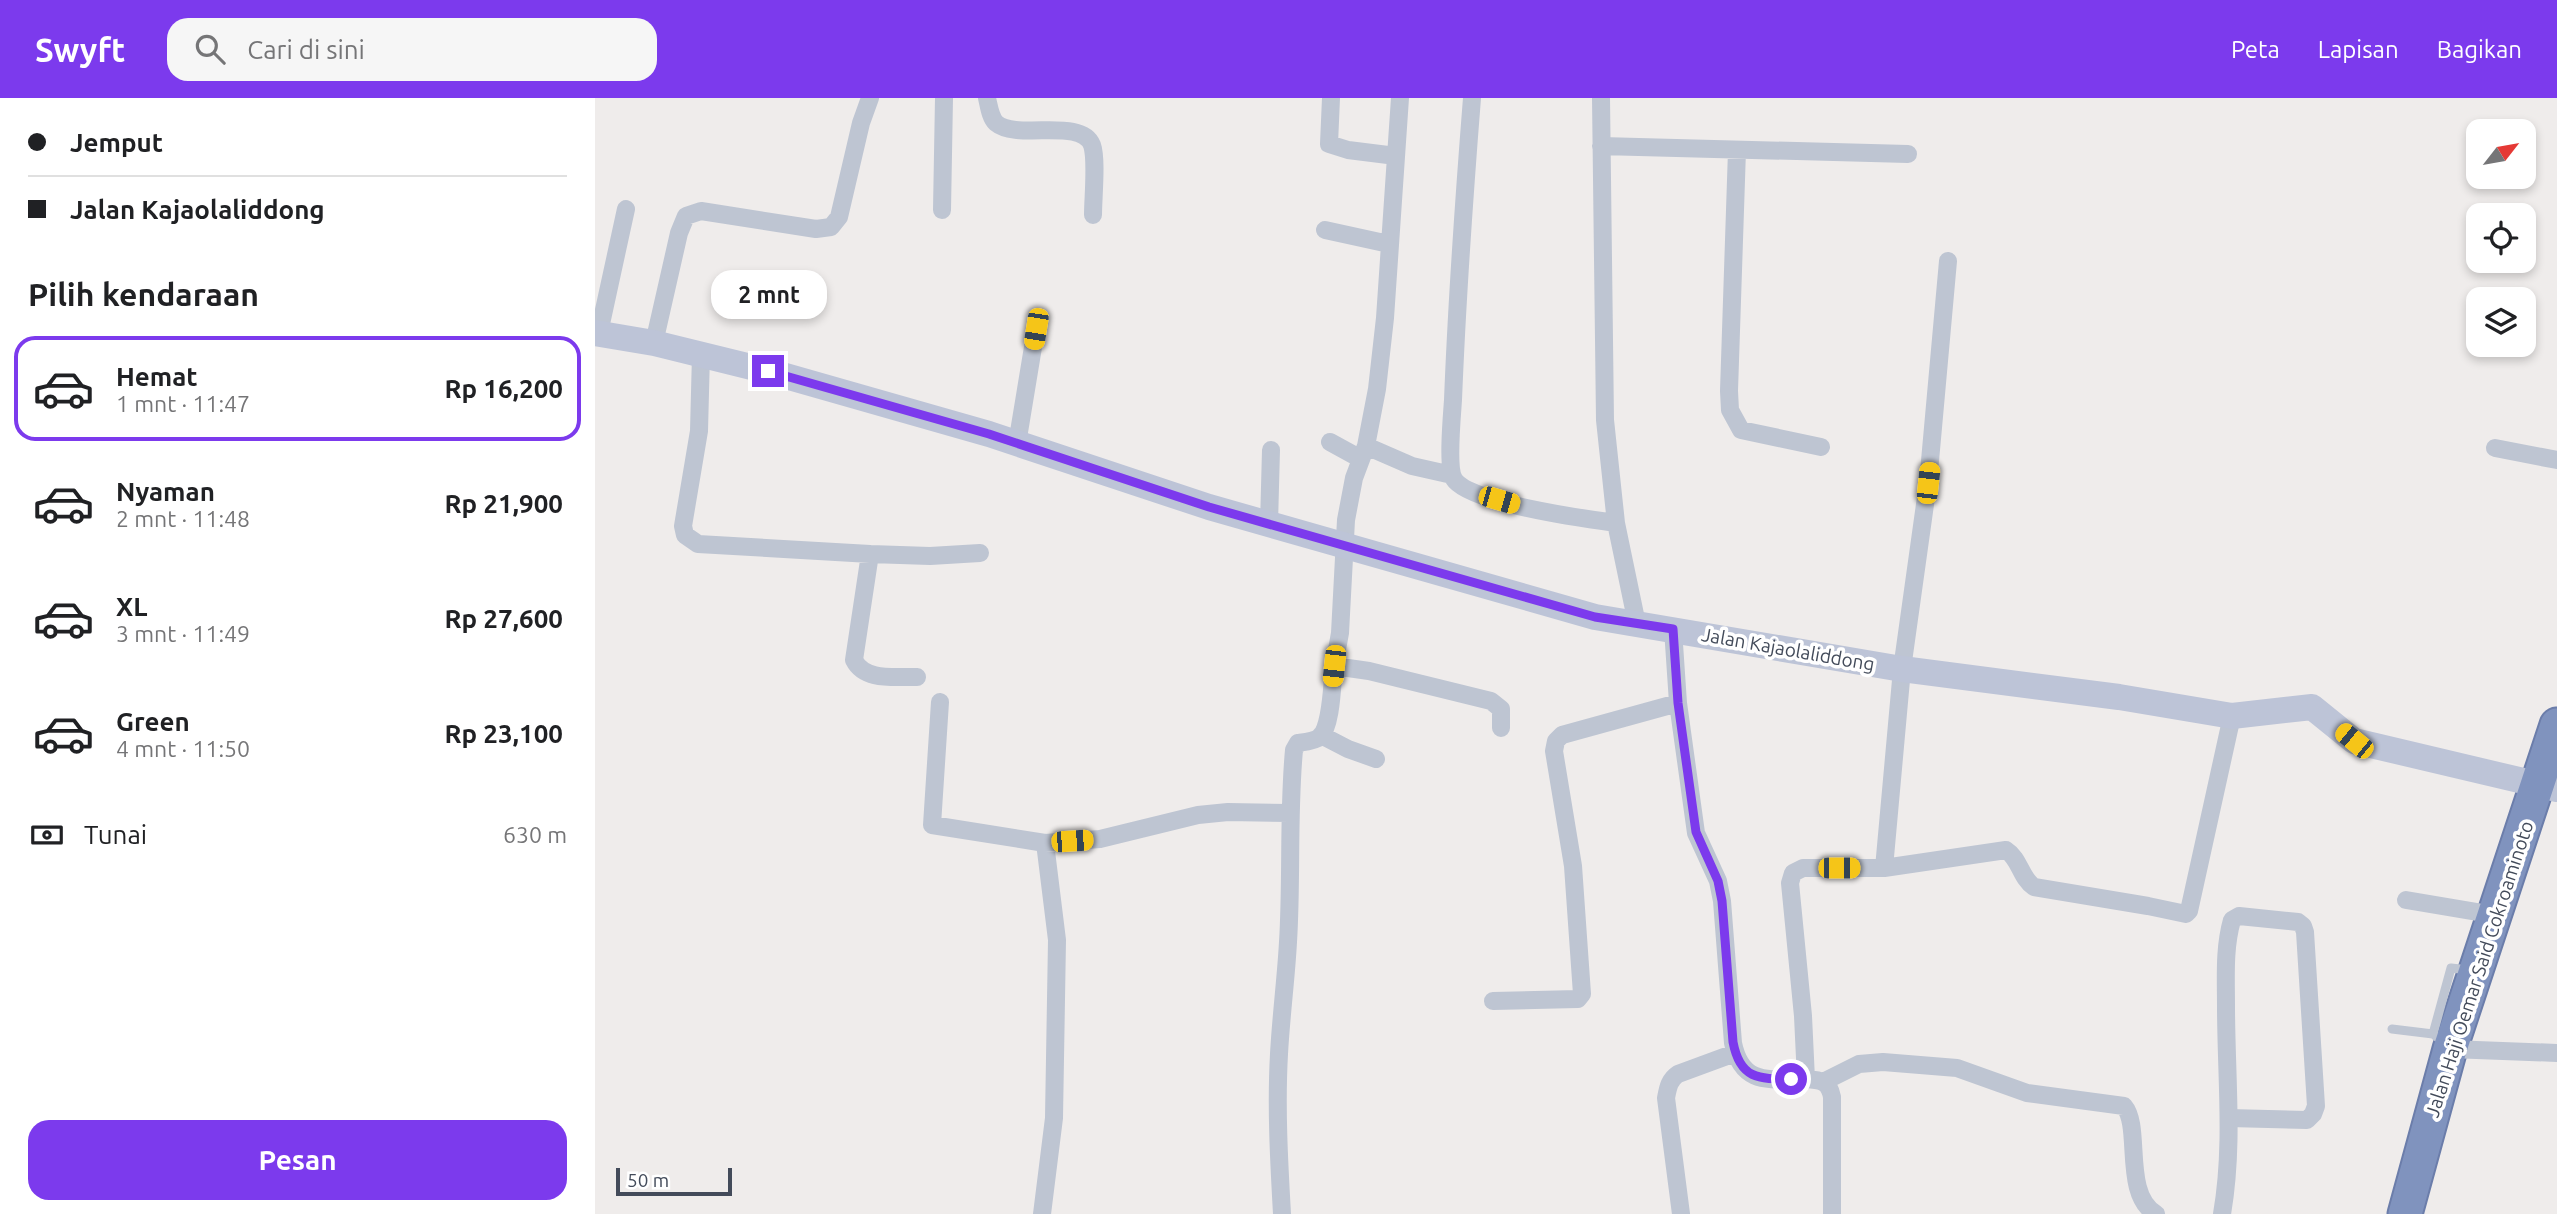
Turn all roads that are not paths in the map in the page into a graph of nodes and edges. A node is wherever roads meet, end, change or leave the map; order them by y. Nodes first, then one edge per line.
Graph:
1 (870, 98) edge
2 (944, 98) edge
3 (987, 98) edge
4 (1331, 98) edge
5 (1400, 98) edge
6 (1472, 98) edge
7 (1601, 98) edge
8 (1601, 146) junction
9 (1737, 150) junction
10 (1908, 154) dead end
11 (1396, 156) junction
12 (626, 209) dead end
13 (941, 210) dead end
14 (1093, 215) dead end
15 (1325, 230) dead end
16 (1389, 244) junction
17 (1948, 261) dead end
18 (1036, 329) dead end
19 (597, 333) edge
20 (653, 344) junction
21 (701, 354) junction
22 (1330, 442) dead end
23 (1017, 444) junction
24 (1821, 447) dead end
25 (2495, 448) dead end
26 (1271, 450) dead end
27 (1364, 452) junction
28 (2557, 460) edge
29 (1452, 475) junction
30 (1616, 523) junction
31 (1269, 524) junction
32 (1344, 545) junction
33 (870, 554) junction
34 (980, 554) dead end
35 (1637, 624) junction
36 (1673, 629) junction
37 (1334, 666) junction
38 (1902, 669) junction
39 (917, 677) dead end
40 (940, 702) dead end
41 (1678, 703) junction
42 (2232, 716) junction
43 (2557, 724) edge
44 (1501, 729) dead end
45 (1321, 735) junction
46 (1377, 759) dead end
47 (2548, 787) edge
48 (1289, 813) junction
49 (1045, 843) junction
50 (1884, 868) junction
51 (2406, 900) dead end
52 (2495, 915) junction
53 (1493, 1001) dead end
54 (2392, 1029) dead end
55 (2442, 1042) junction
56 (1735, 1053) junction
57 (2557, 1053) edge
58 (1806, 1079) junction
59 (1825, 1081) junction
60 (2229, 1118) junction
61 (1042, 1214) edge
62 (1282, 1214) edge
63 (1681, 1214) edge
64 (1832, 1214) edge
65 (2156, 1214) edge
66 (2222, 1214) edge
67 (2405, 1214) edge

1 - 20 street
2 - 13 street
3 - 14 street
4 - 11 street
5 - 11 street
6 - 29 street
7 - 8 street
8 - 9 street
8 - 30 street
9 - 10 street
9 - 24 street
11 - 16 street
12 - 19 street
15 - 16 street
16 - 27 street
17 - 38 street
18 - 23 street
19 - 20 street, Jalan Kajaolaliddong
20 - 21 street, Jalan Kajaolaliddong
21 - 23 street, Jalan Kajaolaliddong
21 - 33 street
22 - 27 street
23 - 31 street, Jalan Kajaolaliddong
25 - 28 street
26 - 31 street
27 - 29 street
27 - 32 street
29 - 30 street
30 - 35 street
31 - 32 street, Jalan Kajaolaliddong
32 - 35 street, Jalan Kajaolaliddong
32 - 37 street
33 - 34 street
33 - 39 street
35 - 36 street, Jalan Kajaolaliddong
36 - 38 street, Jalan Kajaolaliddong
36 - 41 street
37 - 44 street
37 - 45 street
38 - 42 street, Jalan Kajaolaliddong
38 - 50 street
40 - 49 street
41 - 53 street
41 - 56 street
42 - 47 street, Jalan Kajaolaliddong
42 - 50 street
43 - 47 highway, Jalan Haji Oemar Said Cokroaminoto
45 - 46 street
45 - 48 street
47 - 52 highway, Jalan Haji Oemar Said Cokroaminoto
48 - 49 street
48 - 62 street
49 - 61 street
50 - 58 street
51 - 52 street
52 - 55 highway, Jalan Haji Oemar Said Cokroaminoto
54 - 55 lane
55 - 57 street
55 - 67 highway, Jalan Haji Oemar Said Cokroaminoto
56 - 58 street
56 - 63 street
58 - 59 street
59 - 64 street
59 - 65 street
60 - 60 street
60 - 66 street

